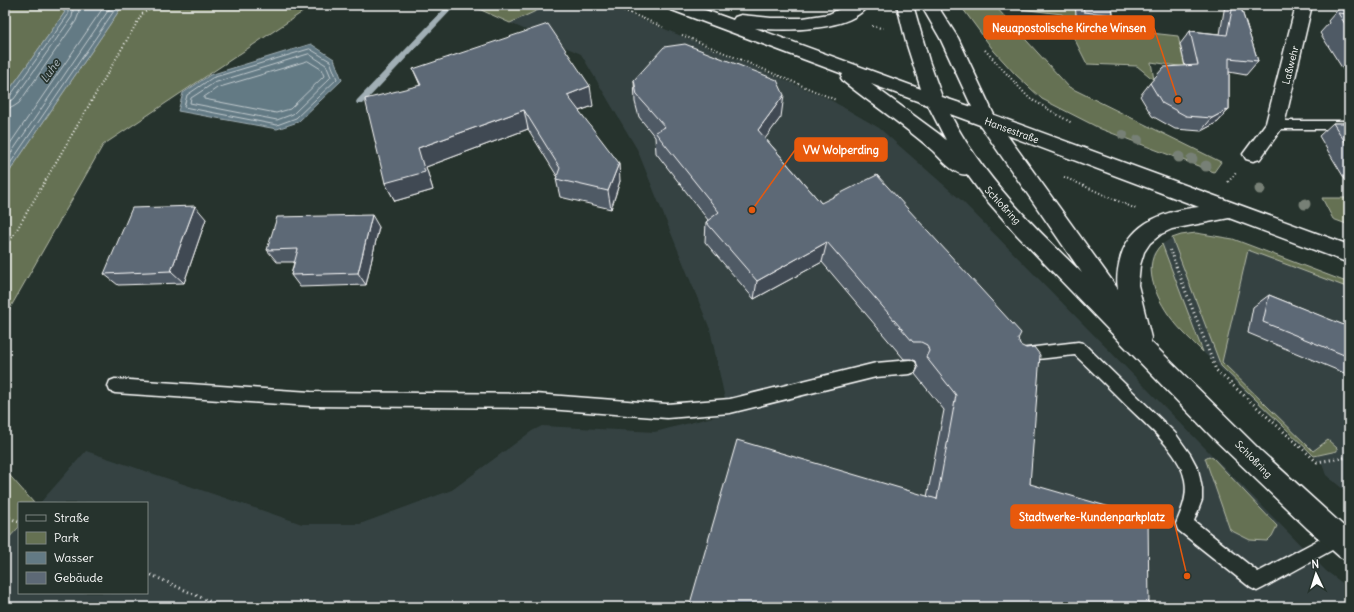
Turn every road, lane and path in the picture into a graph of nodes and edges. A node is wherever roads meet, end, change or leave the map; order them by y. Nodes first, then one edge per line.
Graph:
1 (157, 5) edge
2 (611, 5) edge
3 (675, 5) edge
4 (860, 5) edge
5 (904, 5) edge
6 (929, 5) edge
7 (1304, 5) edge
8 (706, 17) junction
9 (670, 30) dead end
10 (677, 32) dead end
11 (984, 50) dead end
12 (828, 62) junction
13 (837, 100) dead end
14 (934, 101) junction
15 (987, 121) junction
16 (1275, 125) junction
17 (1349, 125) edge
18 (1076, 126) dead end
19 (1253, 154) dead end
20 (1061, 176) dead end
21 (989, 191) junction
22 (1230, 210) junction
23 (1157, 225) junction
24 (5, 250) edge
25 (1349, 254) edge
26 (1140, 338) junction
27 (1012, 356) edge
28 (910, 367) dead end
29 (1161, 368) junction
30 (115, 386) dead end
31 (1349, 457) edge
32 (5, 516) edge
33 (18, 522) edge
34 (1343, 543) edge
35 (148, 573) edge
36 (222, 607) edge

1 - 24 path
2 - 9 path
3 - 8 main road, Hansestraße
4 - 8 main road
5 - 14 main road, Schloßring
6 - 15 main road, Schloßring
7 - 16 main road, Laßwehr
8 - 12 main road, Hansestraße
10 - 13 path
11 - 18 path
12 - 14 main road, Hansestraße
12 - 21 main road
14 - 15 main road, Hansestraße
14 - 21 main road, Schloßring
15 - 22 main road, Hansestraße
15 - 26 main road, Schloßring
16 - 17 lane
16 - 19 main road, Laßwehr
20 - 23 path
21 - 29 main road, Schloßring
22 - 23 main road
22 - 25 main road, Hansestraße
23 - 26 main road
23 - 31 path
26 - 29 main road, Schloßring
27 - 34 lane
28 - 30 lane
29 - 34 main road, Schloßring
32 - 33 path
35 - 36 path

